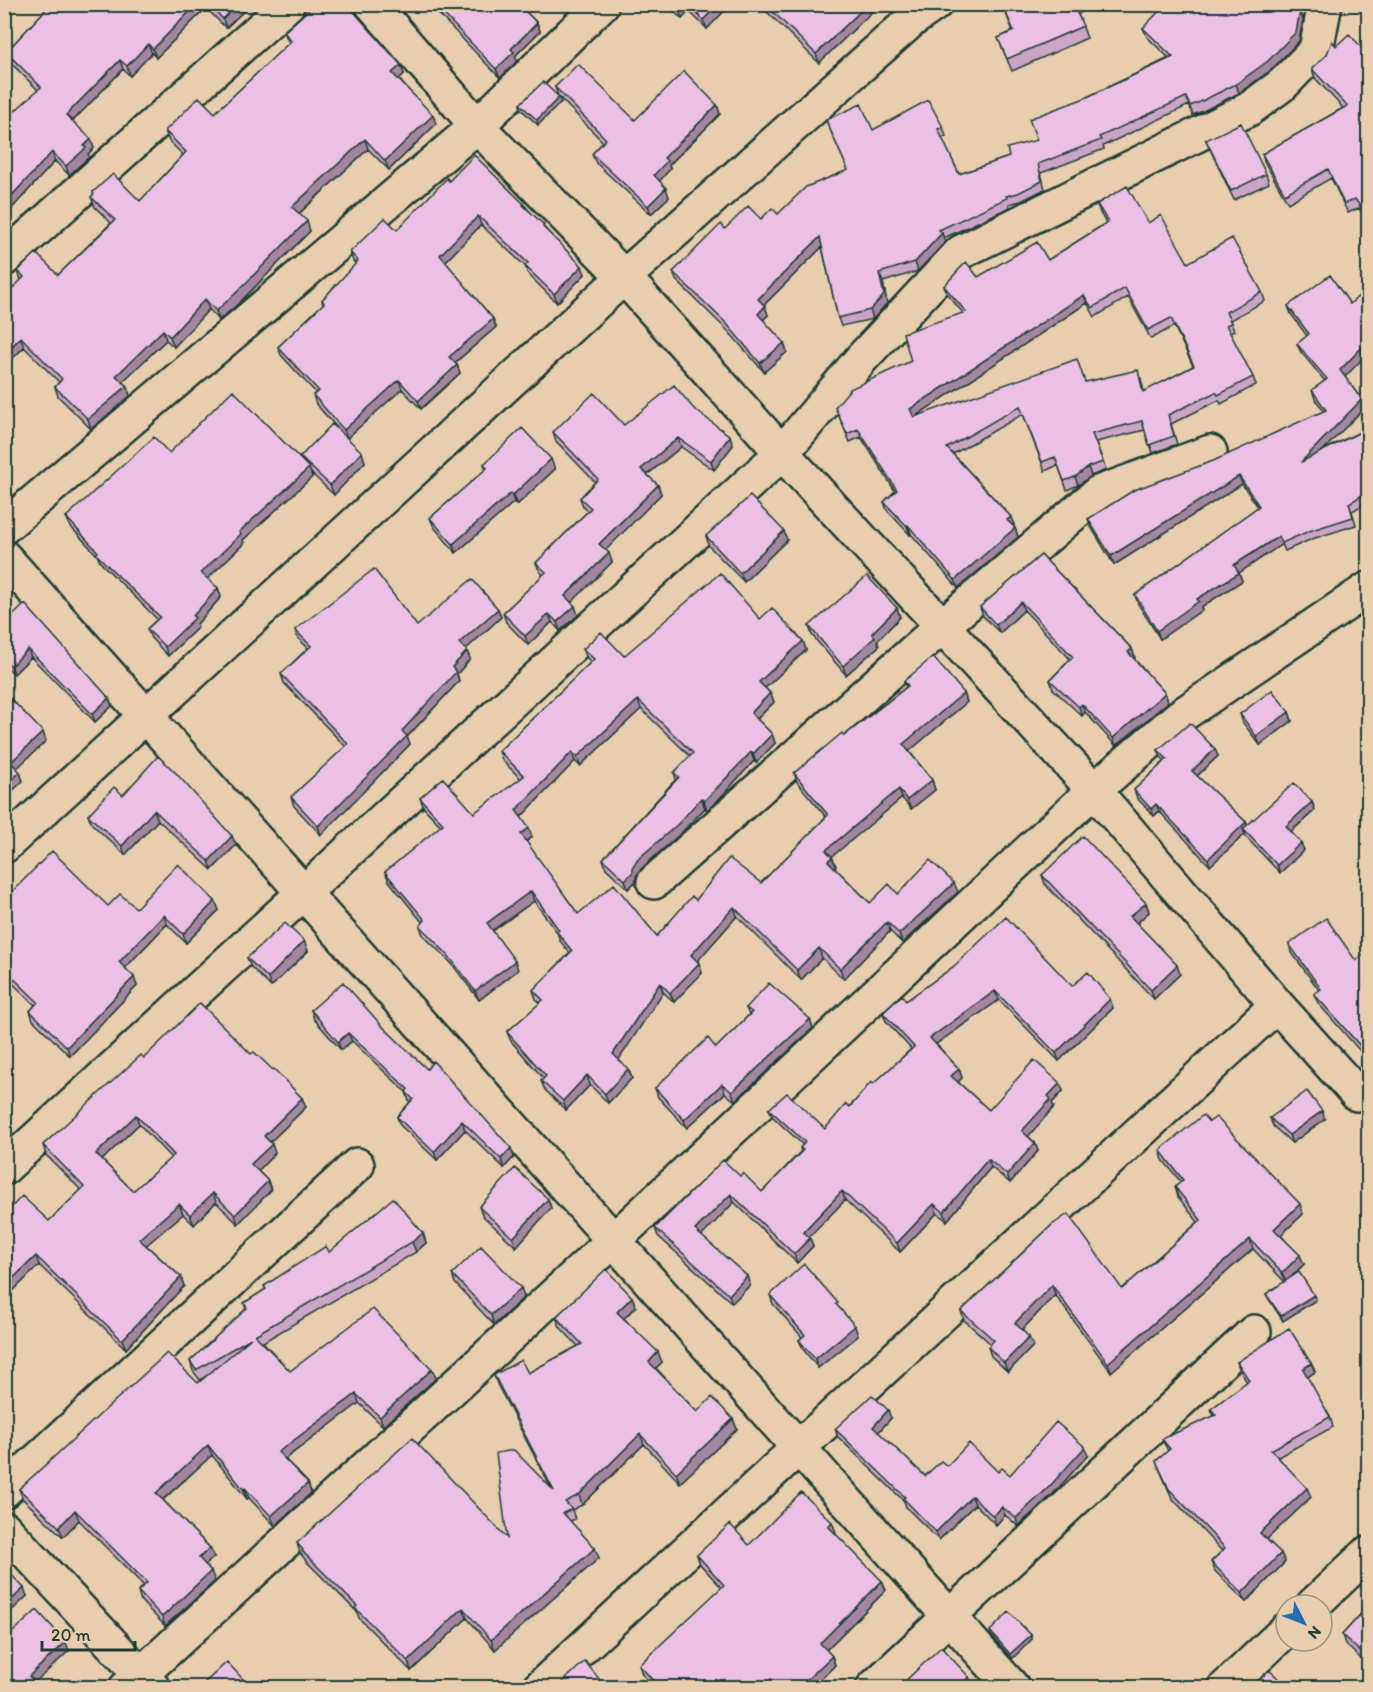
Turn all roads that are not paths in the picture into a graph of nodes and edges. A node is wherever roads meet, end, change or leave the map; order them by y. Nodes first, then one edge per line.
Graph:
1 (288, 4) edge
2 (372, 4) edge
3 (602, 4) edge
4 (935, 4) edge
5 (1325, 4) edge
6 (477, 126) junction
7 (4, 259) edge
8 (624, 277) junction
9 (1210, 452) dead end
10 (782, 453) junction
11 (4, 527) edge
12 (4, 557) edge
13 (1368, 589) edge
14 (941, 627) junction
15 (146, 716) junction
16 (1094, 790) junction
17 (4, 846) edge
18 (654, 882) dead end
19 (304, 893) junction
20 (1277, 1005) junction
21 (1357, 1094) dead end
22 (357, 1165) dead end
23 (4, 1168) edge
24 (614, 1240) junction
25 (1254, 1332) dead end
26 (799, 1447) junction
27 (4, 1491) edge
28 (4, 1528) edge
29 (1368, 1554) edge
30 (1326, 1593) edge
31 (949, 1616) junction
32 (1274, 1641) edge
33 (140, 1683) edge
34 (539, 1688) edge
35 (873, 1688) edge
36 (1013, 1688) edge
37 (1225, 1688) edge

1 - 7 street
2 - 6 street
3 - 6 street
4 - 8 street
5 - 10 street
6 - 8 street
6 - 11 street
8 - 10 street
8 - 15 street
9 - 14 street
10 - 14 street
10 - 19 street
12 - 15 street
13 - 16 street
14 - 16 street
14 - 18 street
15 - 17 street
15 - 19 street
16 - 20 street
16 - 24 street
19 - 23 street
19 - 24 street
20 - 21 street
20 - 26 street
22 - 27 street
24 - 26 street
24 - 33 street
25 - 31 street
26 - 31 street
26 - 34 street
28 - 33 street
29 - 30 street
31 - 35 street
31 - 36 street
32 - 37 street

